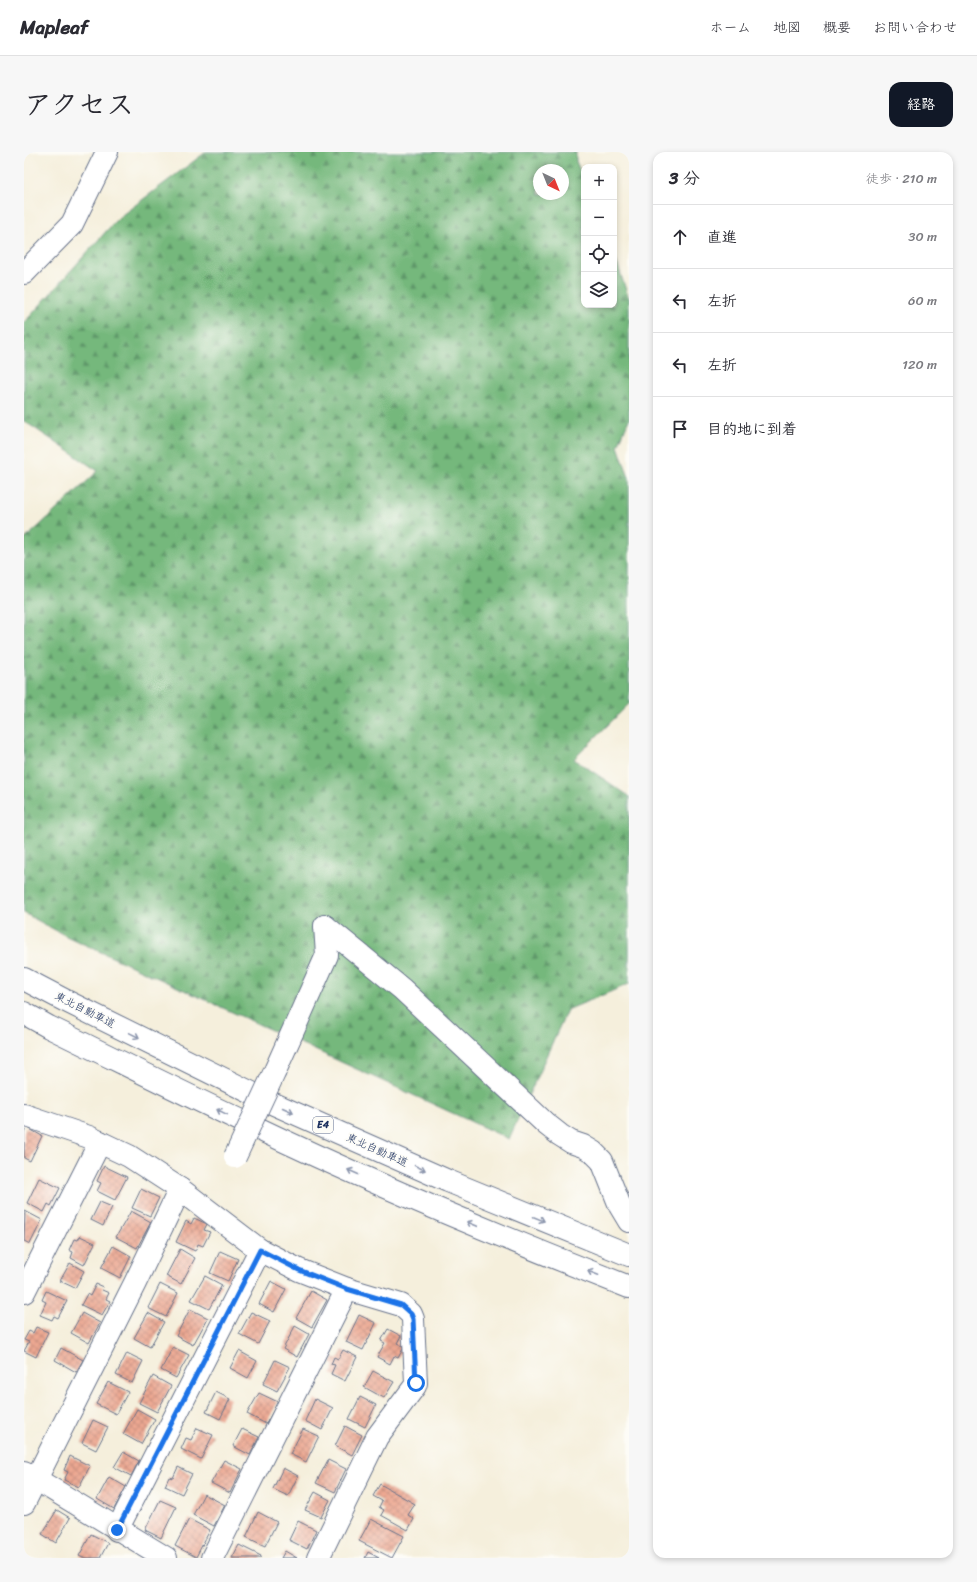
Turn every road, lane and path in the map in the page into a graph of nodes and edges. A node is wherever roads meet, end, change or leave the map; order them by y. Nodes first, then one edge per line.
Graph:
1 (107, 152) edge
2 (24, 273) edge
3 (24, 979) edge
4 (24, 1013) edge
5 (24, 1115) edge
6 (100, 1142) junction
7 (235, 1157) dead end
8 (180, 1190) junction
9 (629, 1221) edge
10 (260, 1250) junction
11 (629, 1255) edge
12 (629, 1287) edge
13 (347, 1289) junction
14 (24, 1292) edge
15 (30, 1476) edge
16 (24, 1503) edge
17 (117, 1530) junction
18 (166, 1558) edge
19 (212, 1558) edge
20 (318, 1558) edge

1 - 2 main road
3 -> 11 main road, 東北自動車道 / E4
12 -> 4 main road
5 - 6 main road
6 - 8 main road
6 - 14 main road
7 - 9 main road, bridge
8 - 10 main road
8 - 15 main road
10 - 13 main road
10 - 17 main road
13 - 19 main road
13 - 20 main road
15 - 16 main road
15 - 17 main road
17 - 18 main road

